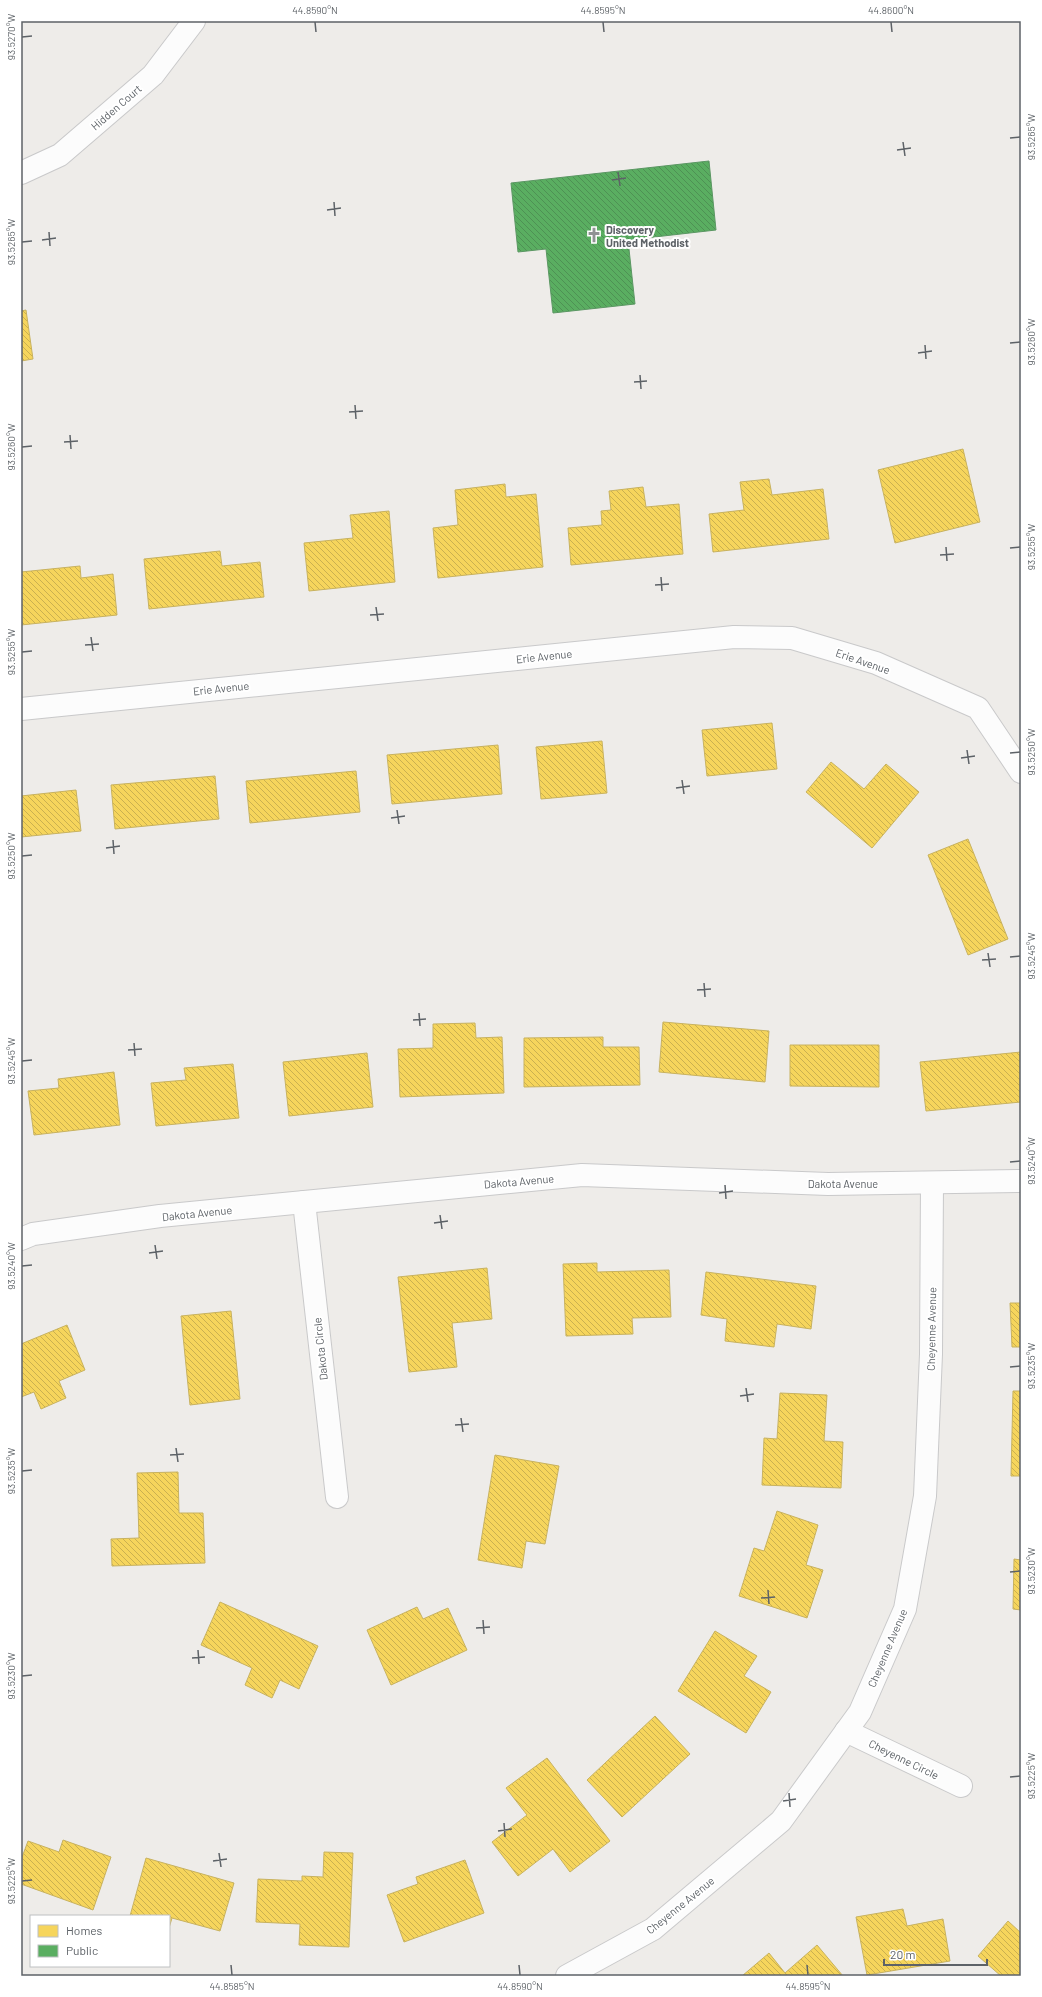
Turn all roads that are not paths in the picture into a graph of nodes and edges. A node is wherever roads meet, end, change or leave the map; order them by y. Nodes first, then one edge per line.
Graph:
1 (194, 21) edge
2 (21, 173) edge
3 (21, 709) edge
4 (1021, 772) edge
5 (1021, 1181) edge
6 (932, 1183) junction
7 (304, 1202) junction
8 (21, 1239) edge
9 (337, 1496) dead end
10 (846, 1731) junction
11 (962, 1786) dead end
12 (567, 1976) edge

1 - 2 street, Hidden Court
3 - 4 street, Erie Avenue
5 - 6 street, Dakota Avenue
6 - 7 street, Dakota Avenue
6 - 10 street, Cheyenne Avenue
7 - 8 street, Dakota Avenue
7 - 9 street, Dakota Circle
10 - 11 street, Cheyenne Circle
10 - 12 street, Cheyenne Avenue

